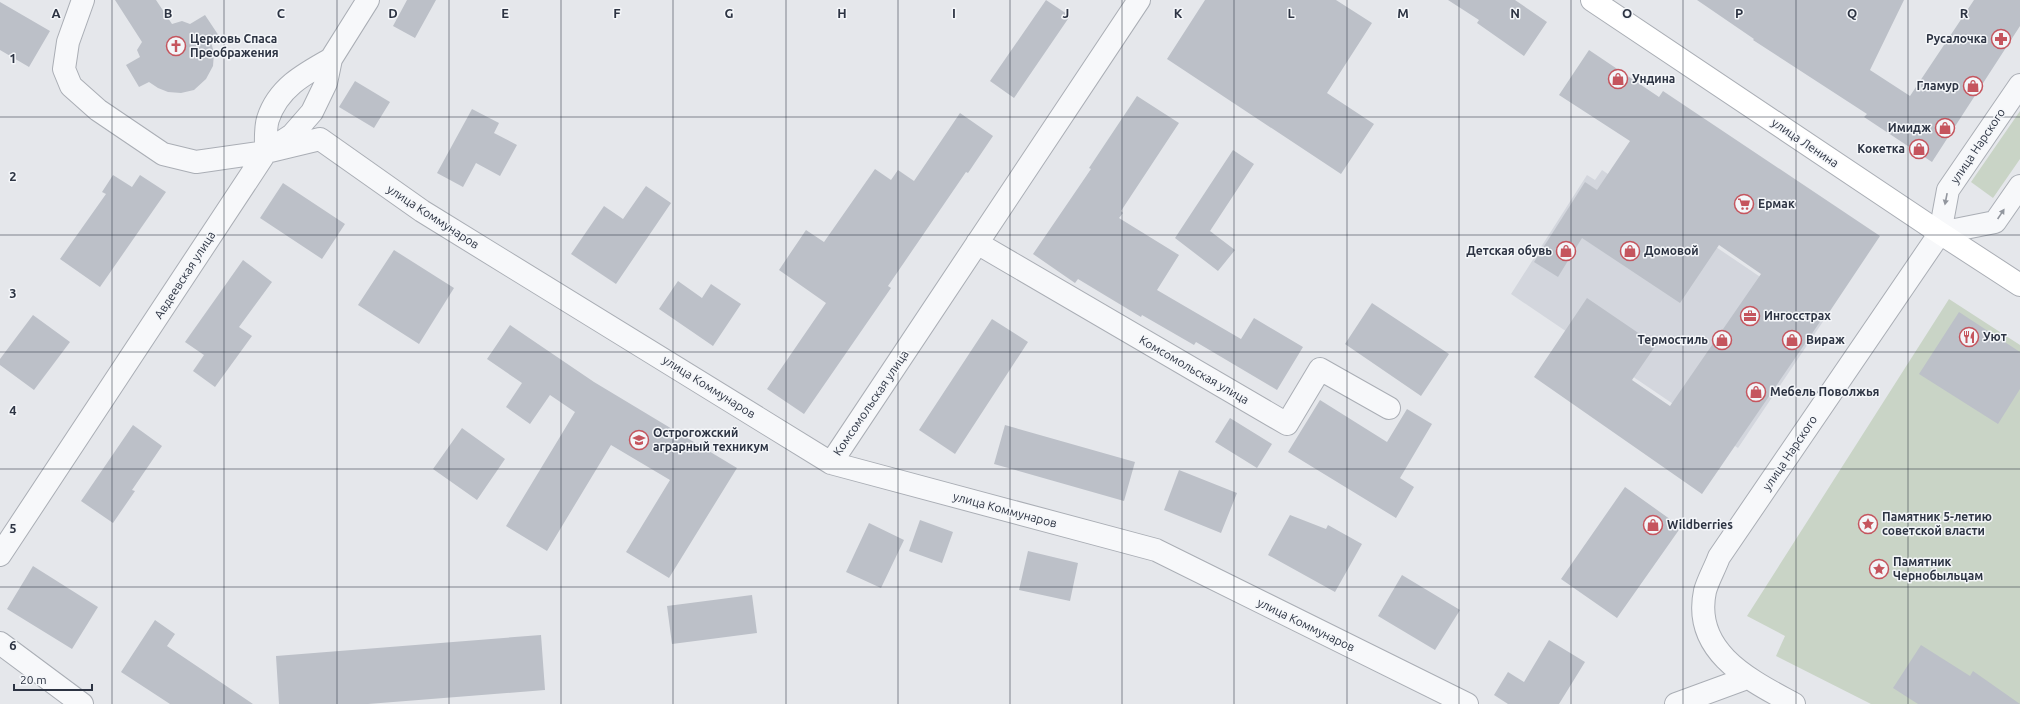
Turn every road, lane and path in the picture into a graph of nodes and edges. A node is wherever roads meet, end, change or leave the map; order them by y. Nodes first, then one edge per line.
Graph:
1 (83, 0) edge
2 (368, 0) edge
3 (1139, 0) edge
4 (1592, 0) edge
5 (331, 59) junction
6 (2020, 85) edge
7 (266, 152) junction
8 (2020, 186) edge
9 (1940, 233) junction
10 (977, 243) junction
11 (2020, 285) edge
12 (1389, 408) dead end
13 (831, 463) junction
14 (0, 555) edge
15 (0, 643) edge
16 (1747, 678) junction
17 (82, 704) edge
18 (1467, 704) edge
19 (1676, 704) edge
20 (1794, 704) edge

1 - 7 street, улица Коммунаров
2 - 5 street, Авдеевская улица
3 - 10 street, Комсомольская улица
4 - 9 main road, улица Ленина
5 - 7 street, Авдеевская улица
5 - 7 street
6 -> 9 street, улица Нарского
7 - 13 street, улица Коммунаров
7 - 14 street, Авдеевская улица
9 -> 8 street
9 - 11 main road, улица Ленина
9 - 16 street, улица Нарского
10 - 12 street, Комсомольская улица
10 - 13 street, Комсомольская улица
13 - 18 street, улица Коммунаров
15 - 17 street
16 - 19 street
16 - 20 street

